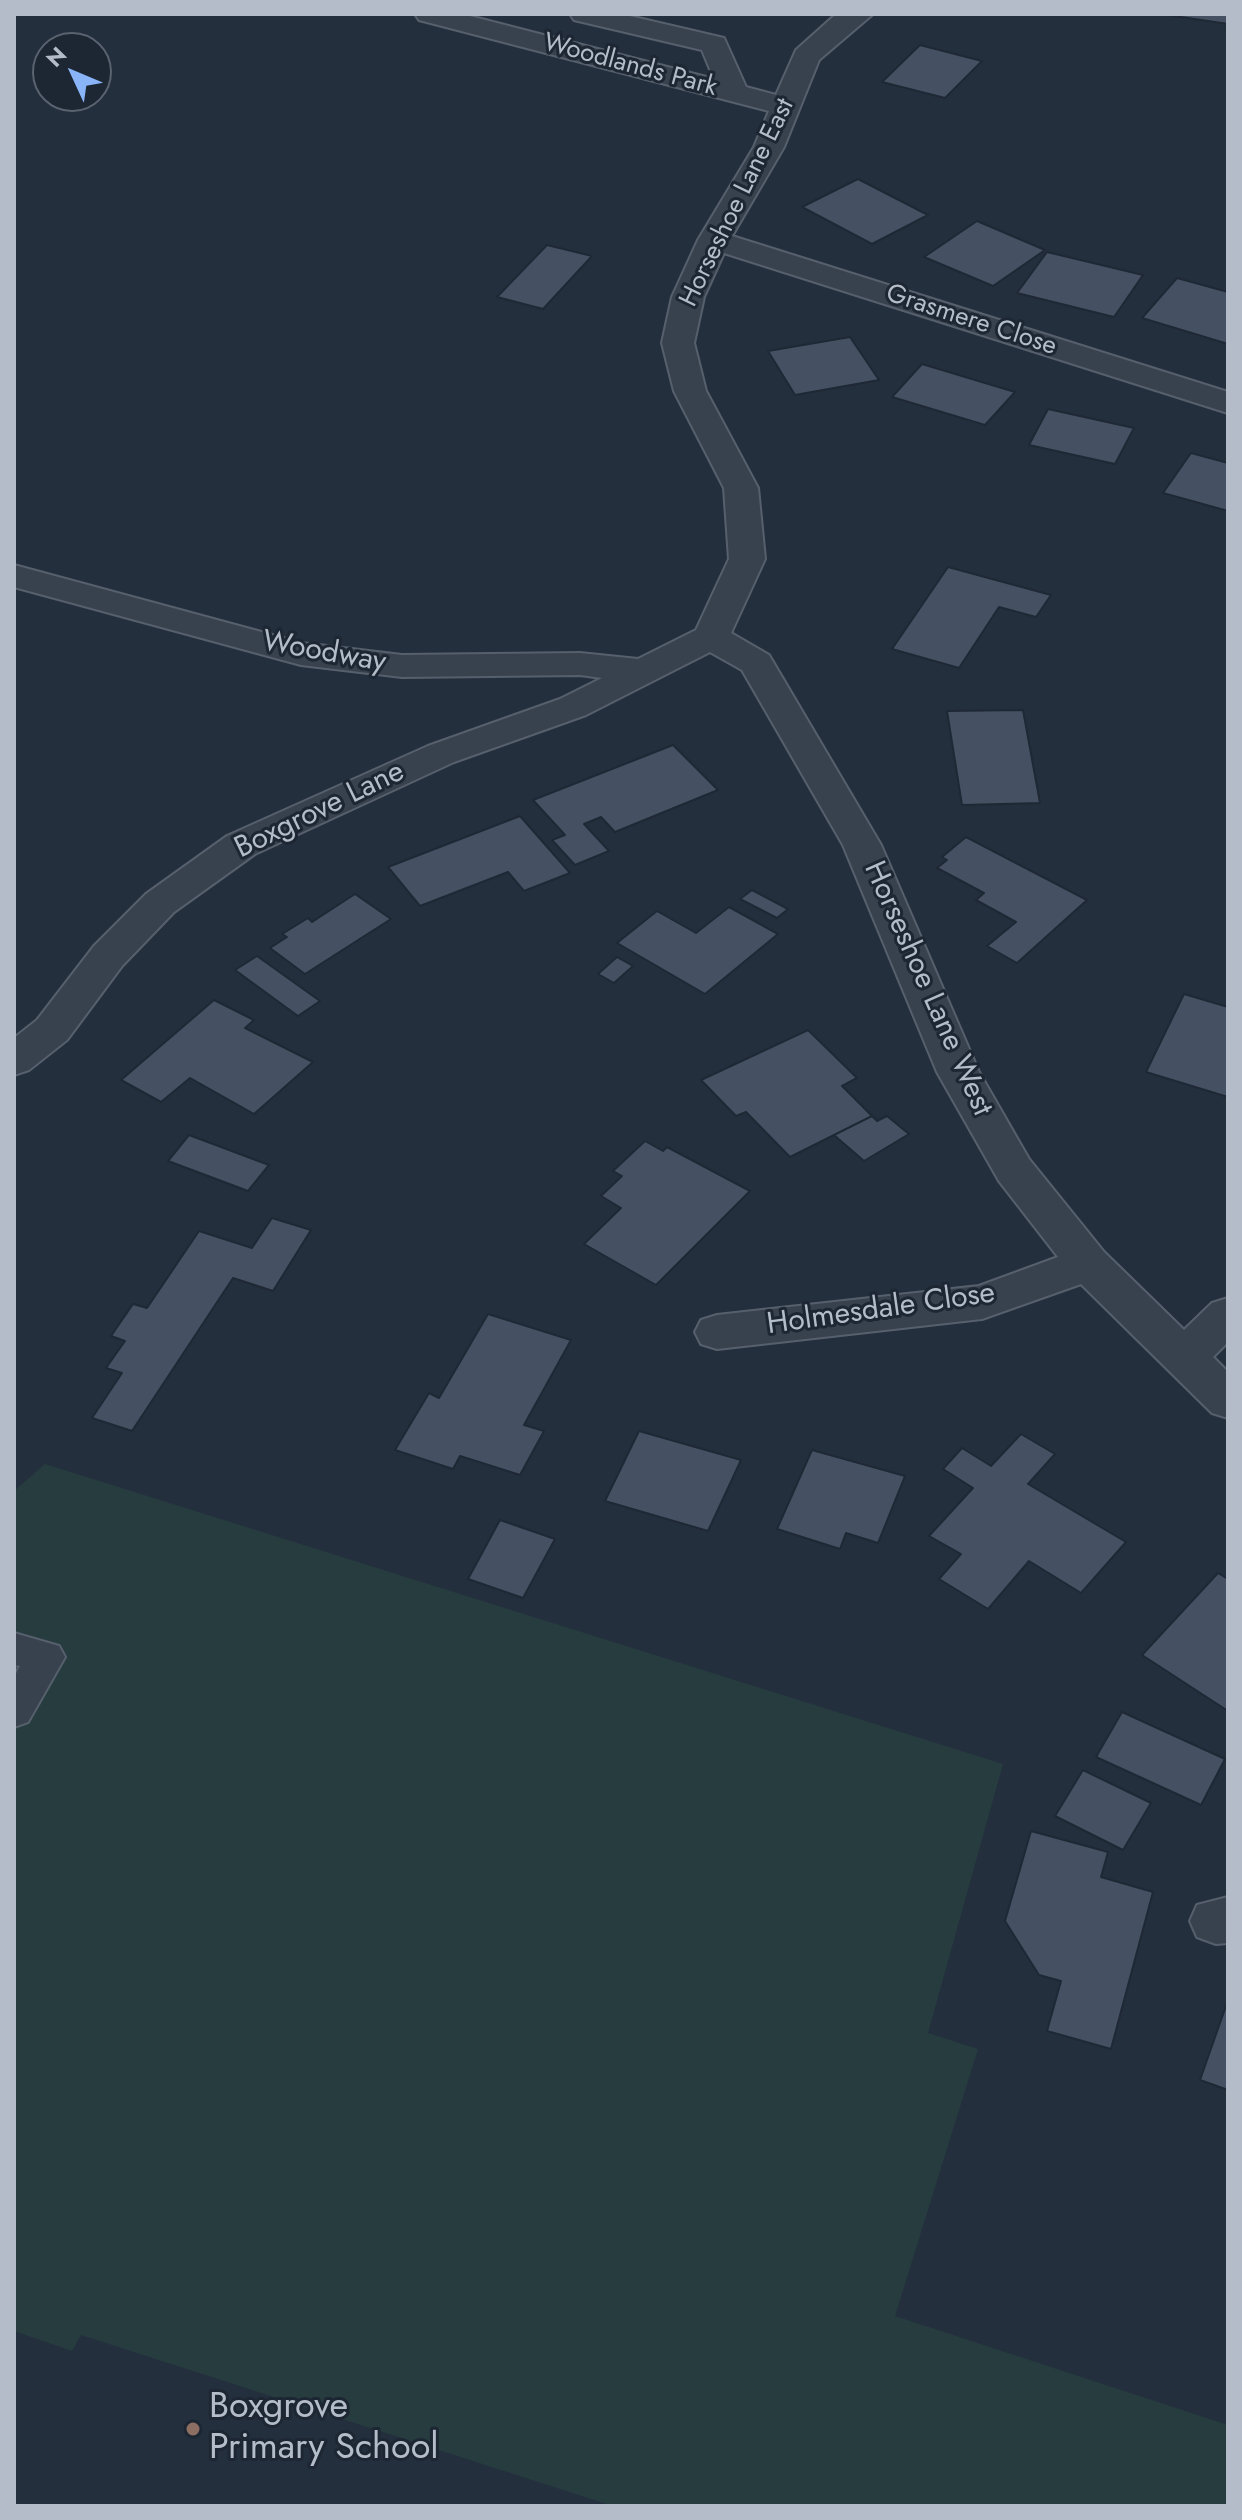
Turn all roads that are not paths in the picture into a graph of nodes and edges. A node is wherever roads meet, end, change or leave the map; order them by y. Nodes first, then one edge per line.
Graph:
1 (429, 14) edge
2 (584, 14) edge
3 (859, 14) edge
4 (734, 93) junction
5 (785, 106) junction
6 (714, 240) junction
7 (1228, 403) edge
8 (14, 576) edge
9 (711, 637) junction
10 (642, 671) junction
11 (14, 1060) edge
12 (1088, 1264) junction
13 (1228, 1315) edge
14 (717, 1332) dead end
15 (1184, 1357) junction
16 (1228, 1400) edge
17 (14, 1649) edge
18 (14, 1711) edge

1 - 4 street, Woodlands Park
2 - 4 street
3 - 5 street, Horseshoe Lane East
4 - 5 street, Woodlands Park
5 - 6 street, Horseshoe Lane East
6 - 7 street, Grasmere Close
6 - 9 street, Horseshoe Lane East
8 - 10 street, Woodway
9 - 10 street, Boxgrove Lane
9 - 12 street, Horseshoe Lane West
10 - 11 street, Boxgrove Lane
12 - 14 street, Holmesdale Close
12 - 15 street, Horseshoe Lane West
13 - 15 street
15 - 16 street, Horseshoe Lane West
17 - 18 lane

